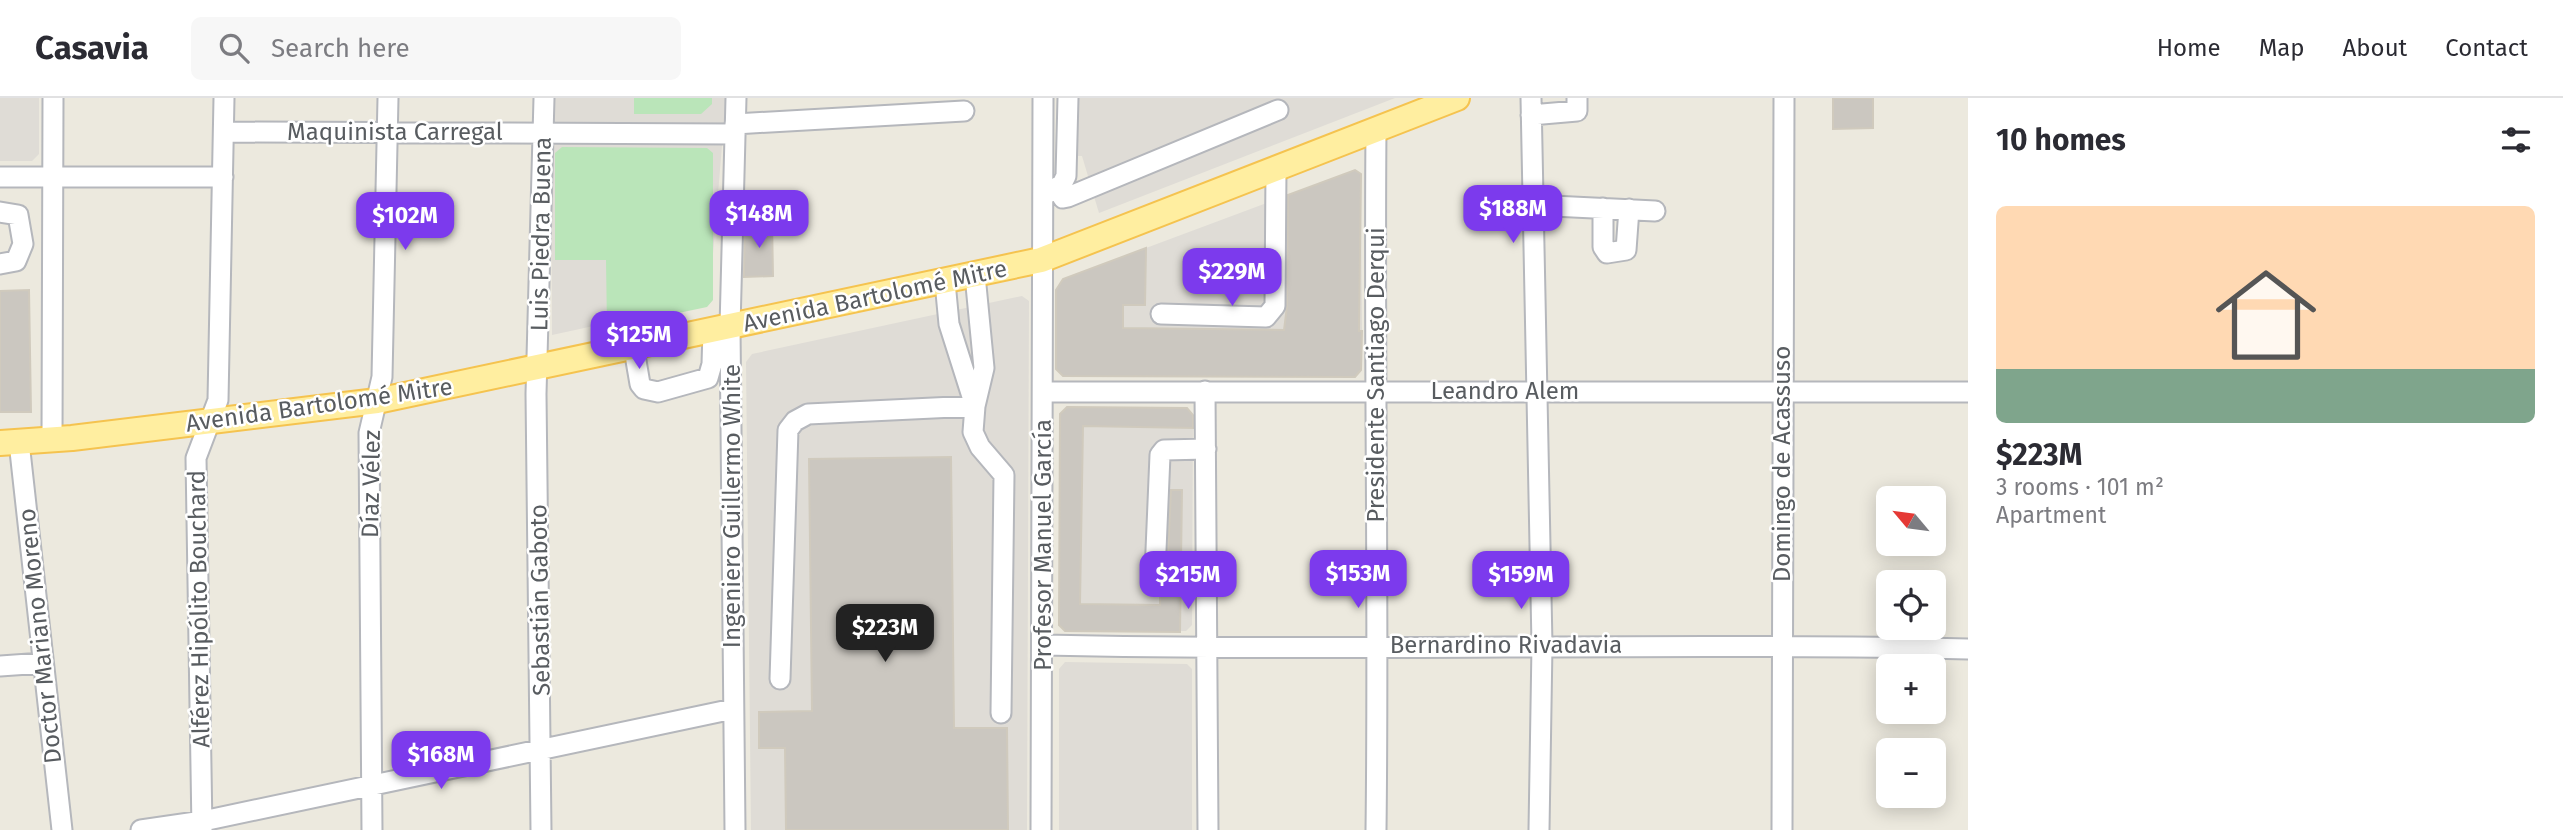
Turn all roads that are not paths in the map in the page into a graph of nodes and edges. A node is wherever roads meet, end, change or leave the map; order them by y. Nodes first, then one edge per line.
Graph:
1 (53, 98) edge
2 (224, 98) edge
3 (388, 98) edge
4 (544, 98) edge
5 (736, 98) edge
6 (1043, 98) edge
7 (1068, 98) edge
8 (1457, 98) edge
9 (1577, 98) edge
10 (1784, 98) edge
11 (1531, 106) edge
12 (1278, 110) dead end
13 (964, 111) dead end
14 (735, 129) junction
15 (1376, 130) junction
16 (224, 132) junction
17 (388, 132) junction
18 (544, 132) junction
19 (1276, 169) junction
20 (53, 176) junction
21 (0, 177) edge
22 (223, 177) junction
23 (1050, 192) junction
24 (1532, 205) junction
25 (1603, 208) junction
26 (1629, 209) junction
27 (1655, 211) dead end
28 (0, 212) edge
29 (23, 244) junction
30 (53, 247) junction
31 (1041, 260) junction
32 (0, 264) edge
33 (975, 275) junction
34 (944, 282) junction
35 (1161, 314) dead end
36 (722, 329) junction
37 (634, 349) junction
38 (537, 369) junction
39 (1205, 391) junction
40 (1375, 391) junction
41 (1535, 391) junction
42 (1782, 391) junction
43 (1968, 391) edge
44 (1043, 392) junction
45 (377, 401) junction
46 (975, 406) junction
47 (211, 423) junction
48 (52, 440) junction
49 (10, 442) edge
50 (1206, 449) junction
51 (1155, 574) dead end
52 (1044, 645) junction
53 (1378, 645) junction
54 (1542, 645) junction
55 (1781, 645) junction
56 (1209, 649) junction
57 (1968, 649) edge
58 (43, 663) junction
59 (0, 666) edge
60 (780, 679) dead end
61 (733, 709) junction
62 (1001, 713) dead end
63 (543, 748) junction
64 (372, 785) junction
65 (203, 826) edge
66 (62, 830) edge
67 (141, 830) edge
68 (372, 830) edge
69 (541, 830) edge
70 (735, 830) edge
71 (1041, 830) edge
72 (1208, 830) edge
73 (1376, 830) edge
74 (1539, 830) edge
75 (1782, 830) edge

1 - 20 street
2 - 16 street, Alférez Hipólito Bouchard
3 - 17 street, Díaz Vélez
4 - 18 street, Luis Piedra Buena
5 - 14 street, Ingeniero Guillermo White
6 - 23 street, Profesor Manuel García
7 - 23 street
8 - 15 main road, Avenida Bartolomé Mitre
9 - 11 street
10 - 42 street, Domingo de Acassuso
11 - 24 street
12 - 23 street
13 - 14 street, Maquinista Carregal
14 - 18 street, Maquinista Carregal
14 - 36 street, Ingeniero Guillermo White
15 - 19 main road, Avenida Bartolomé Mitre
15 - 40 street, Presidente Santiago Derqui
16 - 17 street, Maquinista Carregal
16 - 22 street, Alférez Hipólito Bouchard
17 - 18 street, Maquinista Carregal
17 - 45 street, Díaz Vélez
18 - 38 street, Luis Piedra Buena
19 - 31 main road, Avenida Bartolomé Mitre
19 - 35 street
20 - 21 street
20 - 22 street
20 - 30 street
22 - 47 street, Alférez Hipólito Bouchard
23 - 31 street, Profesor Manuel García
24 - 25 street
24 - 41 street
25 - 26 street
25 - 26 street
26 - 27 street
28 - 29 street
29 - 30 street
29 - 32 street
30 - 48 street
31 - 33 main road, Avenida Bartolomé Mitre
31 - 44 street, Profesor Manuel García
33 - 34 main road, Avenida Bartolomé Mitre
33 - 46 street
34 - 36 main road, Avenida Bartolomé Mitre
34 - 46 street
36 - 37 main road, Avenida Bartolomé Mitre
36 - 37 street
36 - 61 street, Ingeniero Guillermo White
37 - 38 main road, Avenida Bartolomé Mitre
38 - 45 main road, Avenida Bartolomé Mitre
38 - 63 street, Sebastián Gaboto
39 - 40 street, Leandro Alem
39 - 44 street, Leandro Alem
39 - 50 street
40 - 41 street, Leandro Alem
40 - 53 street, Presidente Santiago Derqui
41 - 42 street, Leandro Alem
41 - 54 street
42 - 43 street, Leandro Alem
42 - 55 street, Domingo de Acassuso
44 - 52 street, Profesor Manuel García
45 - 47 main road, Avenida Bartolomé Mitre
45 - 64 street, Díaz Vélez
46 - 60 street
46 - 62 street
47 - 48 main road, Avenida Bartolomé Mitre
47 - 65 street, Alférez Hipólito Bouchard
48 - 49 main road, Avenida Bartolomé Mitre
49 - 58 street, Doctor Mariano Moreno
50 - 51 street
50 - 56 street
52 - 56 street, Bernardino Rivadavia
52 - 71 street, Profesor Manuel García
53 - 54 street, Bernardino Rivadavia
53 - 56 street, Bernardino Rivadavia
53 - 73 street, Presidente Santiago Derqui
54 - 55 street, Bernardino Rivadavia
54 - 74 street
55 - 57 street, Bernardino Rivadavia
55 - 75 street, Domingo de Acassuso
56 - 72 street
58 - 59 street
58 - 66 street, Doctor Mariano Moreno
61 - 63 street
61 - 70 street, Ingeniero Guillermo White
63 - 64 street
63 - 69 street, Sebastián Gaboto
64 - 65 street
64 - 68 street, Díaz Vélez
65 - 67 street

